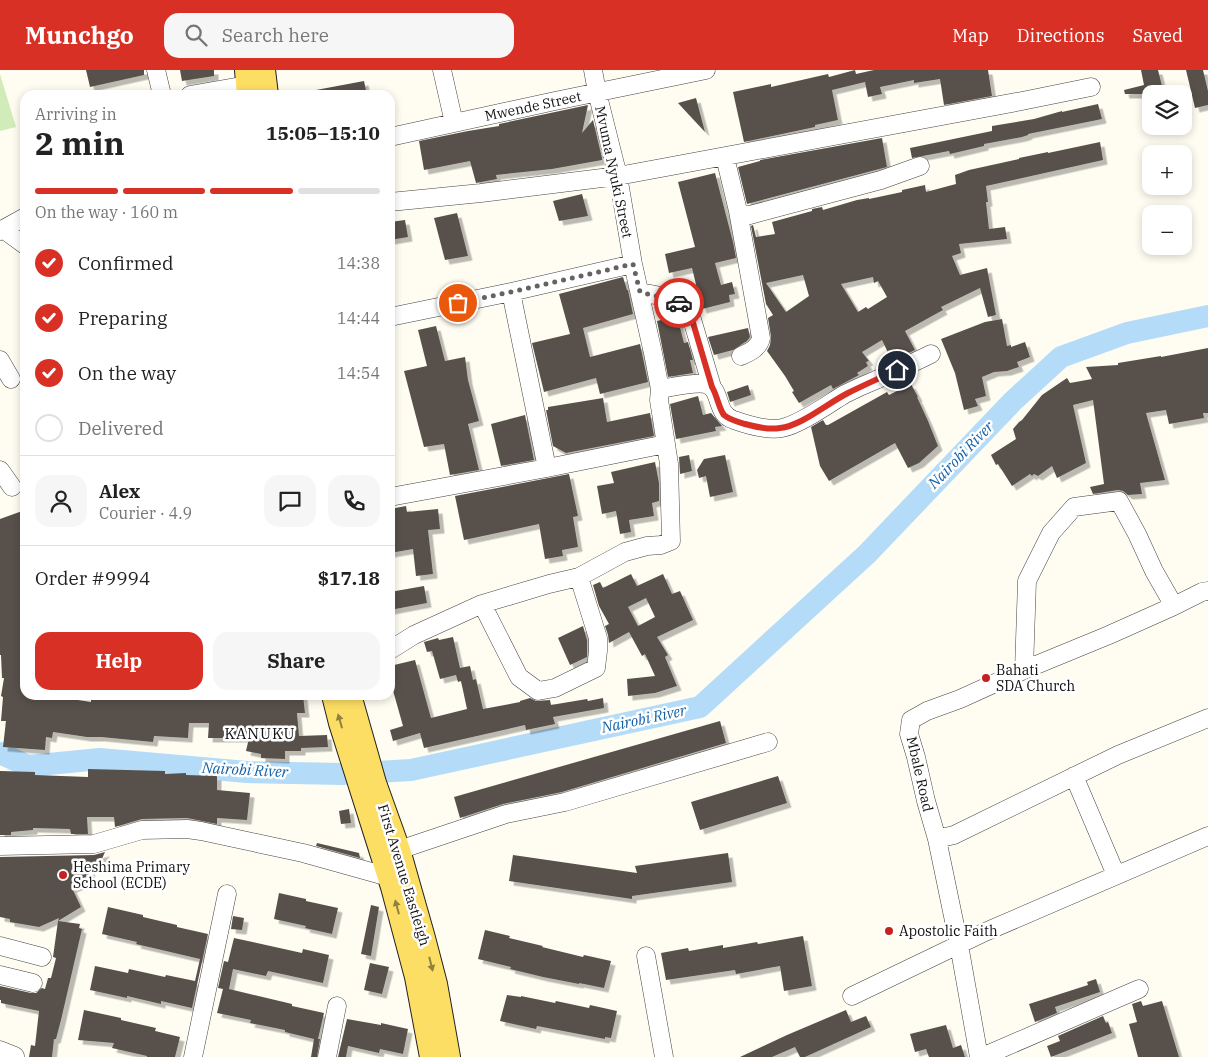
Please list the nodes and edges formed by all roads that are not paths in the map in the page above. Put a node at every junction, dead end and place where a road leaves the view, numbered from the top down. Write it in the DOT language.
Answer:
graph roads {
  1 [pos="156,70"];
  2 [pos="264,70"];
  3 [pos="442,70"];
  4 [pos="594,70"];
  5 [pos="706,70"];
  6 [pos="247,83"];
  7 [pos="1091,87"];
  8 [pos="161,90"];
  9 [pos="214,90"];
  10 [pos="266,90"];
  11 [pos="597,92"];
  12 [pos="454,124"];
  13 [pos="395,136"];
  14 [pos="725,157"];
  15 [pos="920,166"];
  16 [pos="618,176"];
  17 [pos="395,202"];
  18 [pos="738,210"];
  19 [pos="20,220"];
  20 [pos="2,230"];
  21 [pos="20,242"];
  22 [pos="633,264"];
  23 [pos="511,292"];
  24 [pos="640,292"];
  25 [pos="395,317"];
  26 [pos="931,354"];
  27 [pos="741,356"];
  28 [pos="0,360"];
  29 [pos="11,379"];
  30 [pos="712,387"];
  31 [pos="660,389"];
  32 [pos="666,444"];
  33 [pos="547,468"];
  34 [pos="0,470"];
  35 [pos="12,487"];
  36 [pos="395,496"];
  37 [pos="579,577"];
  38 [pos="1206,595"];
  39 [pos="482,604"];
  40 [pos="1174,606"];
  41 [pos="395,647"];
  42 [pos="1024,670"];
  43 [pos="334,700"];
  44 [pos="351,700"];
  45 [pos="1208,718"];
  46 [pos="768,742"];
  47 [pos="355,744"];
  48 [pos="1074,776"];
  49 [pos="368,785"];
  50 [pos="1208,836"];
  51 [pos="937,839"];
  52 [pos="0,846"];
  53 [pos="399,850"];
  54 [pos="1116,876"];
  55 [pos="389,877"];
  56 [pos="227,894"];
  57 [pos="959,945"];
  58 [pos="0,946"];
  59 [pos="646,956"];
  60 [pos="42,957"];
  61 [pos="0,975"];
  62 [pos="33,983"];
  63 [pos="1140,989"];
  64 [pos="852,996"];
  65 [pos="337,1006"];
  66 [pos="193,1057"];
  67 [pos="328,1057"];
  68 [pos="431,1057"];
  69 [pos="449,1057"];
  70 [pos="664,1057"];
  71 [pos="980,1057"];
  1 -- 8 [label="street"];
  2 -- 10 [label="main road"];
  3 -- 12 [label="street"];
  4 -- 11 [label="street, Mvuma Nyuki Street"];
  5 -- 11 [label="street, Mwende Street"];
  6 -- 9 [label="street"];
  7 -- 14 [label="street"];
  11 -- 12 [label="street, Mwende Street"];
  11 -- 16 [label="street, Mvuma Nyuki Street"];
  12 -- 13 [label="street, Mwende Street"];
  14 -- 16 [label="street"];
  14 -- 18 [label="street"];
  15 -- 18 [label="street"];
  16 -- 17 [label="street"];
  16 -- 22 [label="street, Mvuma Nyuki Street"];
  18 -- 27 [label="street"];
  19 -- 20 [label="street"];
  20 -- 21 [label="street"];
  22 -- 23 [label="street"];
  22 -- 24 [label="street, Mvuma Nyuki Street"];
  23 -- 25 [label="street"];
  23 -- 33 [label="street"];
  24 -- 30 [label="street"];
  24 -- 31 [label="street, Mvuma Nyuki Street"];
  26 -- 30 [label="street"];
  28 -- 29 [label="street"];
  30 -- 31 [label="street"];
  31 -- 32 [label="street, Mvuma Nyuki Street"];
  32 -- 33 [label="street"];
  32 -- 37 [label="street, Mvuma Nyuki Street"];
  33 -- 36 [label="street"];
  34 -- 35 [label="street"];
  37 -- 39 [label="street"];
  37 -- 39 [label="street"];
  38 -- 40 [label="street, Mbale Road"];
  39 -- 41 [label="street"];
  40 -- 42 [label="street, Mbale Road"];
  40 -- 42 [label="street"];
  42 -- 51 [label="street, Mbale Road"];
  47 -- 43 [label="main road, First Avenue Eastleigh, one-way"];
  44 -- 47 [label="main road, First Avenue Eastleigh"];
  45 -- 48 [label="street"];
  46 -- 53 [label="street"];
  47 -- 49 [label="main road, First Avenue Eastleigh"];
  48 -- 51 [label="street"];
  48 -- 54 [label="street"];
  49 -- 53 [label="main road, First Avenue Eastleigh"];
  49 -- 55 [label="main road, First Avenue Eastleigh"];
  50 -- 54 [label="street"];
  51 -- 57 [label="street, Mbale Road"];
  52 -- 55 [label="street"];
  53 -- 69 [label="main road, First Avenue Eastleigh, one-way"];
  54 -- 57 [label="street"];
  68 -- 55 [label="main road, First Avenue Eastleigh, one-way"];
  56 -- 66 [label="street"];
  57 -- 64 [label="street"];
  57 -- 71 [label="street, Mbale Road"];
  58 -- 60 [label="street"];
  59 -- 70 [label="street"];
  61 -- 62 [label="street"];
  63 -- 71 [label="street"];
  65 -- 67 [label="street"];
}
